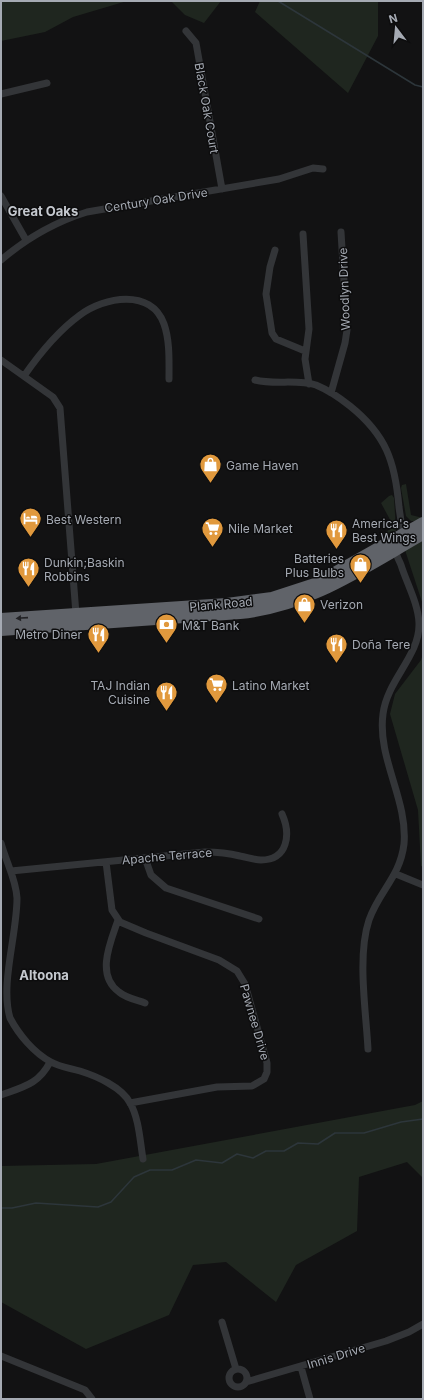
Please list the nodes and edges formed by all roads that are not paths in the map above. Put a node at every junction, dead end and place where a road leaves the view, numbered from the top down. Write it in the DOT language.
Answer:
graph roads {
  1 [pos="186,31"];
  2 [pos="47,83"];
  3 [pos="1,94"];
  4 [pos="323,169"];
  5 [pos="222,189"];
  6 [pos="1,196"];
  7 [pos="341,232"];
  8 [pos="303,234"];
  9 [pos="26,240"];
  10 [pos="275,250"];
  11 [pos="1,260"];
  12 [pos="305,351"];
  13 [pos="1,360"];
  14 [pos="24,376"];
  15 [pos="169,379"];
  16 [pos="256,380"];
  17 [pos="308,384"];
  18 [pos="331,392"];
  19 [pos="423,523"];
  20 [pos="423,534"];
  21 [pos="401,535"];
  22 [pos="395,550"];
  23 [pos="148,610"];
  24 [pos="113,612"];
  25 [pos="76,614"];
  26 [pos="1,619"];
  27 [pos="130,621"];
  28 [pos="100,623"];
  29 [pos="1,630"];
  30 [pos="282,814"];
  31 [pos="1,843"];
  32 [pos="145,858"];
  33 [pos="106,862"];
  34 [pos="11,871"];
  35 [pos="396,874"];
  36 [pos="423,885"];
  37 [pos="259,919"];
  38 [pos="118,920"];
  39 [pos="145,1003"];
  40 [pos="368,1049"];
  41 [pos="50,1062"];
  42 [pos="1,1095"];
  43 [pos="130,1103"];
  44 [pos="143,1159"];
  45 [pos="222,1322"];
  46 [pos="423,1324"];
  47 [pos="1,1356"];
  48 [pos="301,1367"];
  49 [pos="236,1370"];
  50 [pos="246,1382"];
  51 [pos="92,1399"];
  52 [pos="310,1399"];
  1 -- 5 [label="street, Black Oak Court"];
  2 -- 3 [label="street"];
  4 -- 5 [label="street, Century Oak Drive"];
  5 -- 9 [label="street, Century Oak Drive"];
  6 -- 9 [label="street"];
  7 -- 18 [label="street, Woodlyn Drive"];
  8 -- 12 [label="street"];
  9 -- 11 [label="street, Century Oak Drive"];
  10 -- 12 [label="street"];
  12 -- 17 [label="street"];
  13 -- 14 [label="street"];
  14 -- 15 [label="street"];
  14 -- 25 [label="street"];
  16 -- 17 [label="street"];
  17 -- 18 [label="street"];
  18 -- 21 [label="street"];
  19 -- 21 [label="highway, Plank Road"];
  20 -- 22 [label="highway, Plank Road"];
  21 -- 22 [label="street"];
  21 -- 23 [label="highway, Plank Road"];
  22 -- 27 [label="highway, Plank Road"];
  22 -- 35 [label="street"];
  23 -- 24 [label="highway, Plank Road"];
  23 -- 27 [label="highway"];
  24 -- 25 [label="highway, Plank Road"];
  24 -- 28 [label="highway"];
  25 -- 26 [label="highway, Plank Road, one-way"];
  27 -- 28 [label="highway, Plank Road"];
  28 -- 29 [label="highway, Plank Road"];
  30 -- 32 [label="street, Apache Terrace"];
  31 -- 34 [label="street"];
  32 -- 33 [label="street, Apache Terrace"];
  32 -- 37 [label="street"];
  33 -- 34 [label="street, Apache Terrace"];
  33 -- 38 [label="street"];
  34 -- 41 [label="street"];
  35 -- 36 [label="street"];
  35 -- 40 [label="street"];
  38 -- 39 [label="street"];
  38 -- 43 [label="street, Pawnee Drive"];
  41 -- 42 [label="street"];
  41 -- 43 [label="street"];
  43 -- 44 [label="street"];
  45 -- 49 [label="street"];
  46 -- 48 [label="street, Innis Drive"];
  47 -- 51 [label="street"];
  48 -- 50 [label="street, Innis Drive"];
  48 -- 52 [label="street"];
  49 -- 50 [label="street"];
  49 -- 50 [label="street"];
}
